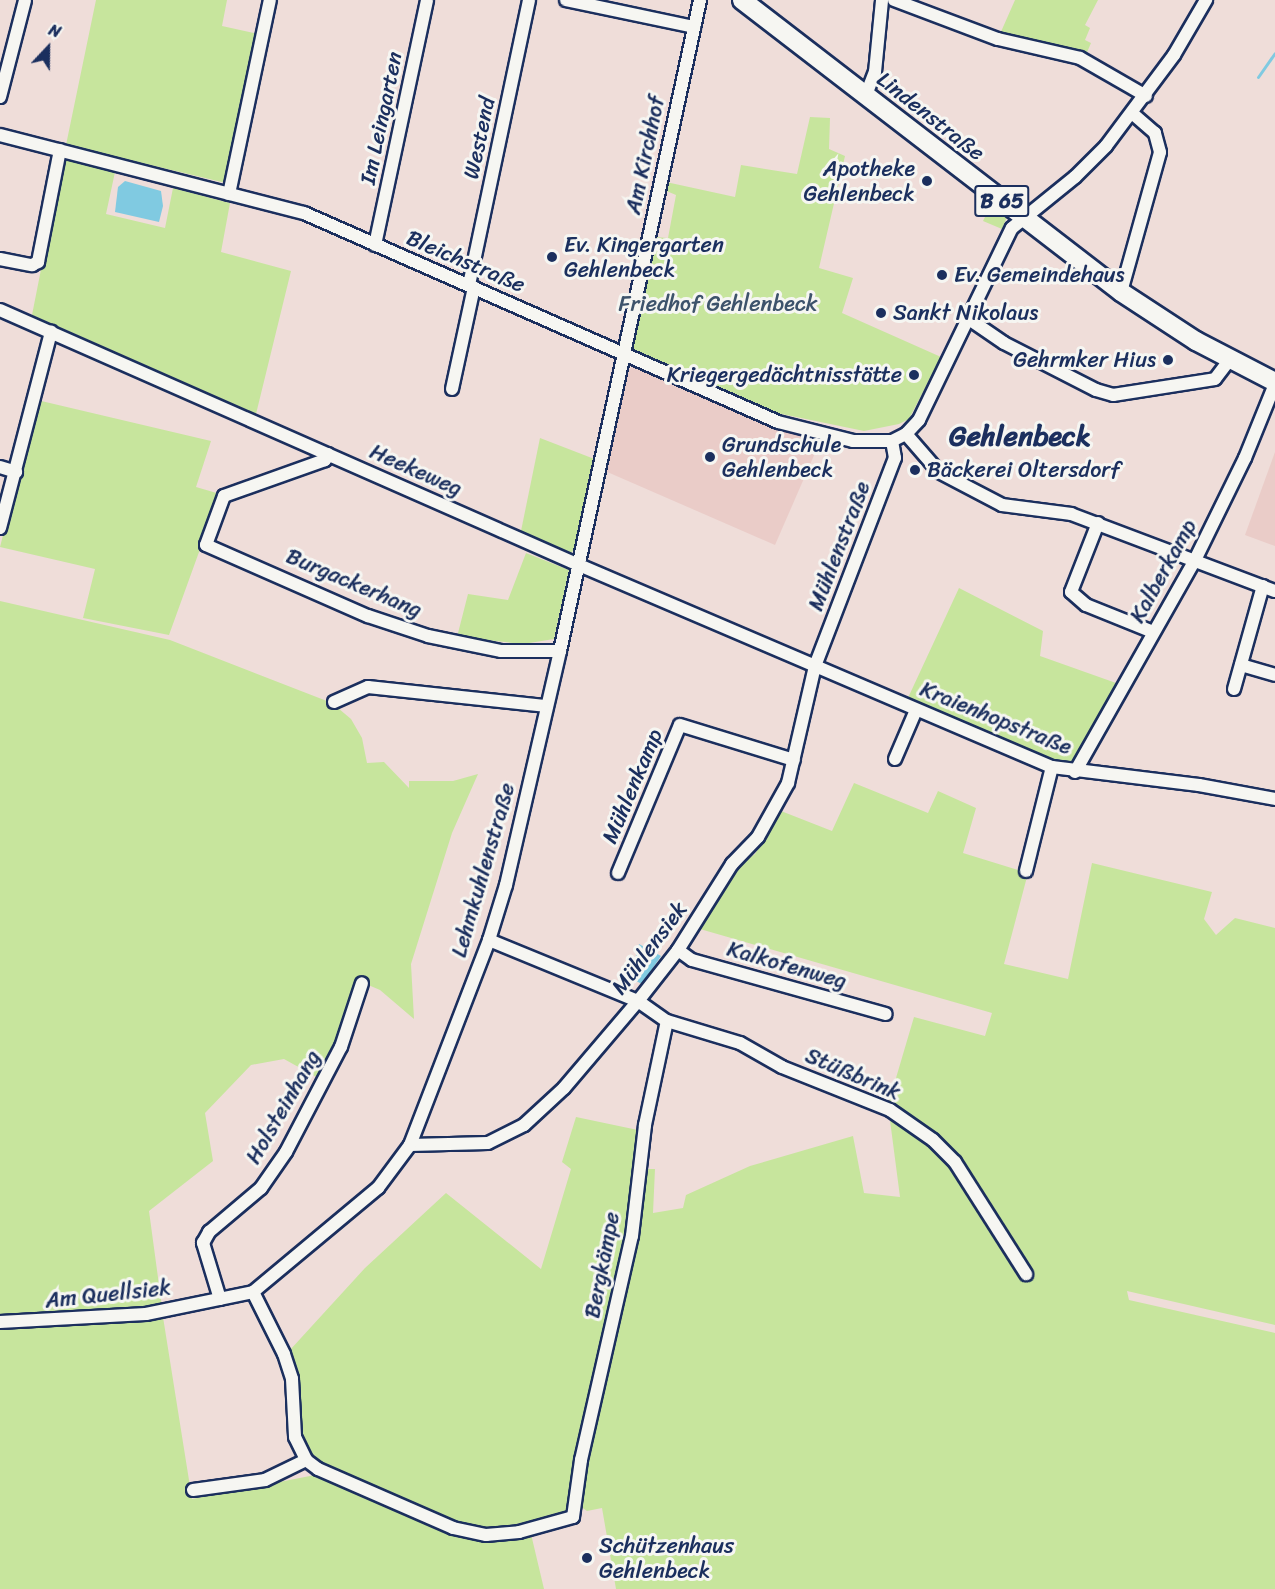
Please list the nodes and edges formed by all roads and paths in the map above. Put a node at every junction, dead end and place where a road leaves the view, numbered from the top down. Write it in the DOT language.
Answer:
graph roads {
  1 [pos="25,0"];
  2 [pos="270,0"];
  3 [pos="427,0"];
  4 [pos="529,0"];
  5 [pos="566,0"];
  6 [pos="700,0"];
  7 [pos="742,0"];
  8 [pos="882,0"];
  9 [pos="894,0"];
  10 [pos="1206,0"];
  11 [pos="694,27"];
  12 [pos="866,95"];
  13 [pos="1146,96"];
  14 [pos="0,97"];
  15 [pos="1133,114"];
  16 [pos="0,135"];
  17 [pos="60,150"];
  18 [pos="229,194"];
  19 [pos="1023,216"];
  20 [pos="375,245"];
  21 [pos="0,259"];
  22 [pos="472,286"];
  23 [pos="1120,292"];
  24 [pos="0,310"];
  25 [pos="969,319"];
  26 [pos="51,332"];
  27 [pos="622,353"];
  28 [pos="1230,359"];
  29 [pos="1275,383"];
  30 [pos="452,389"];
  31 [pos="906,434"];
  32 [pos="892,441"];
  33 [pos="328,454"];
  34 [pos="0,467"];
  35 [pos="16,472"];
  36 [pos="1098,523"];
  37 [pos="0,528"];
  38 [pos="1195,560"];
  39 [pos="579,565"];
  40 [pos="1269,588"];
  41 [pos="1153,632"];
  42 [pos="560,651"];
  43 [pos="1241,665"];
  44 [pos="815,666"];
  45 [pos="1275,675"];
  46 [pos="1234,689"];
  47 [pos="334,702"];
  48 [pos="547,706"];
  49 [pos="916,710"];
  50 [pos="895,759"];
  51 [pos="794,760"];
  52 [pos="1052,767"];
  53 [pos="1075,772"];
  54 [pos="1275,799"];
  55 [pos="1026,871"];
  56 [pos="618,873"];
  57 [pos="489,940"];
  58 [pos="678,950"];
  59 [pos="362,983"];
  60 [pos="638,1001"];
  61 [pos="886,1014"];
  62 [pos="667,1021"];
  63 [pos="410,1145"];
  64 [pos="1026,1274"];
  65 [pos="254,1292"];
  66 [pos="220,1299"];
  67 [pos="0,1322"];
  68 [pos="306,1460"];
  69 [pos="193,1490"];
  1 -- 14 [label="street"];
  2 -- 18 [label="street"];
  3 -- 20 [label="street, Im Leingarten"];
  4 -- 22 [label="street, Westend"];
  5 -- 11 [label="street"];
  6 -- 11 [label="street, Am Kirchhof"];
  7 -- 12 [label="main road, Lindenstraße / B 65"];
  8 -- 12 [label="street"];
  9 -- 13 [label="street"];
  10 -- 13 [label="street"];
  11 -- 27 [label="street, Am Kirchhof"];
  12 -- 19 [label="main road, Lindenstraße / B 65"];
  13 -- 15 [label="street"];
  15 -- 19 [label="street"];
  15 -- 23 [label="street"];
  16 -- 17 [label="street, Bleichstraße"];
  17 -- 18 [label="street, Bleichstraße"];
  17 -- 21 [label="street"];
  18 -- 20 [label="street, Bleichstraße"];
  19 -- 23 [label="main road, Lindenstraße / B 65"];
  19 -- 25 [label="street"];
  20 -- 22 [label="street, Bleichstraße"];
  22 -- 27 [label="street, Bleichstraße"];
  22 -- 30 [label="street, Westend"];
  23 -- 28 [label="main road, Lindenstraße / B 65"];
  24 -- 26 [label="street, Heekeweg"];
  25 -- 28 [label="street"];
  25 -- 31 [label="street"];
  26 -- 33 [label="street, Heekeweg"];
  26 -- 35 [label="street"];
  27 -- 32 [label="street, Bleichstraße"];
  27 -- 39 [label="street, Lehmkuhlenstraße"];
  28 -- 29 [label="main road, Lindenstraße / B 65"];
  29 -- 38 [label="street, Kalberkamp"];
  31 -- 32 [label="street, Bleichstraße"];
  31 -- 36 [label="street"];
  32 -- 44 [label="street, Mühlenstraße"];
  33 -- 39 [label="street, Heekeweg"];
  33 -- 42 [label="street, Burgackerhang"];
  34 -- 35 [label="street"];
  35 -- 37 [label="street"];
  36 -- 38 [label="street"];
  36 -- 41 [label="street"];
  38 -- 40 [label="street"];
  38 -- 41 [label="street, Kalberkamp"];
  39 -- 42 [label="street, Lehmkuhlenstraße"];
  39 -- 44 [label="street, Heekeweg"];
  40 -- 43 [label="street"];
  41 -- 53 [label="street, Kalberkamp"];
  42 -- 48 [label="street, Lehmkuhlenstraße"];
  43 -- 45 [label="street"];
  43 -- 46 [label="street"];
  44 -- 49 [label="street, Kraienhopstraße"];
  44 -- 51 [label="street, Mühlensiek"];
  47 -- 48 [label="street"];
  48 -- 57 [label="street, Lehmkuhlenstraße"];
  49 -- 50 [label="street"];
  49 -- 52 [label="street, Kraienhopstraße"];
  51 -- 56 [label="street, Mühlenkamp"];
  51 -- 58 [label="street, Mühlensiek"];
  52 -- 53 [label="street, Kraienhopstraße"];
  52 -- 55 [label="street"];
  53 -- 54 [label="street, Kraienhopstraße"];
  57 -- 60 [label="street, Stüßbrink"];
  57 -- 63 [label="street, Lehmkuhlenstraße"];
  58 -- 60 [label="street, Mühlensiek"];
  58 -- 61 [label="street, Kalkofenweg"];
  59 -- 66 [label="street, Holsteinhang"];
  60 -- 62 [label="street, Stüßbrink"];
  60 -- 63 [label="street, Mühlensiek"];
  62 -- 64 [label="street, Stüßbrink"];
  62 -- 68 [label="street, Bergkämpe"];
  63 -- 65 [label="street, Lehmkuhlenstraße"];
  65 -- 66 [label="street, Lehmkuhlenstraße"];
  65 -- 68 [label="street"];
  66 -- 67 [label="street, Am Quellsiek"];
  68 -- 69 [label="street"];
}
